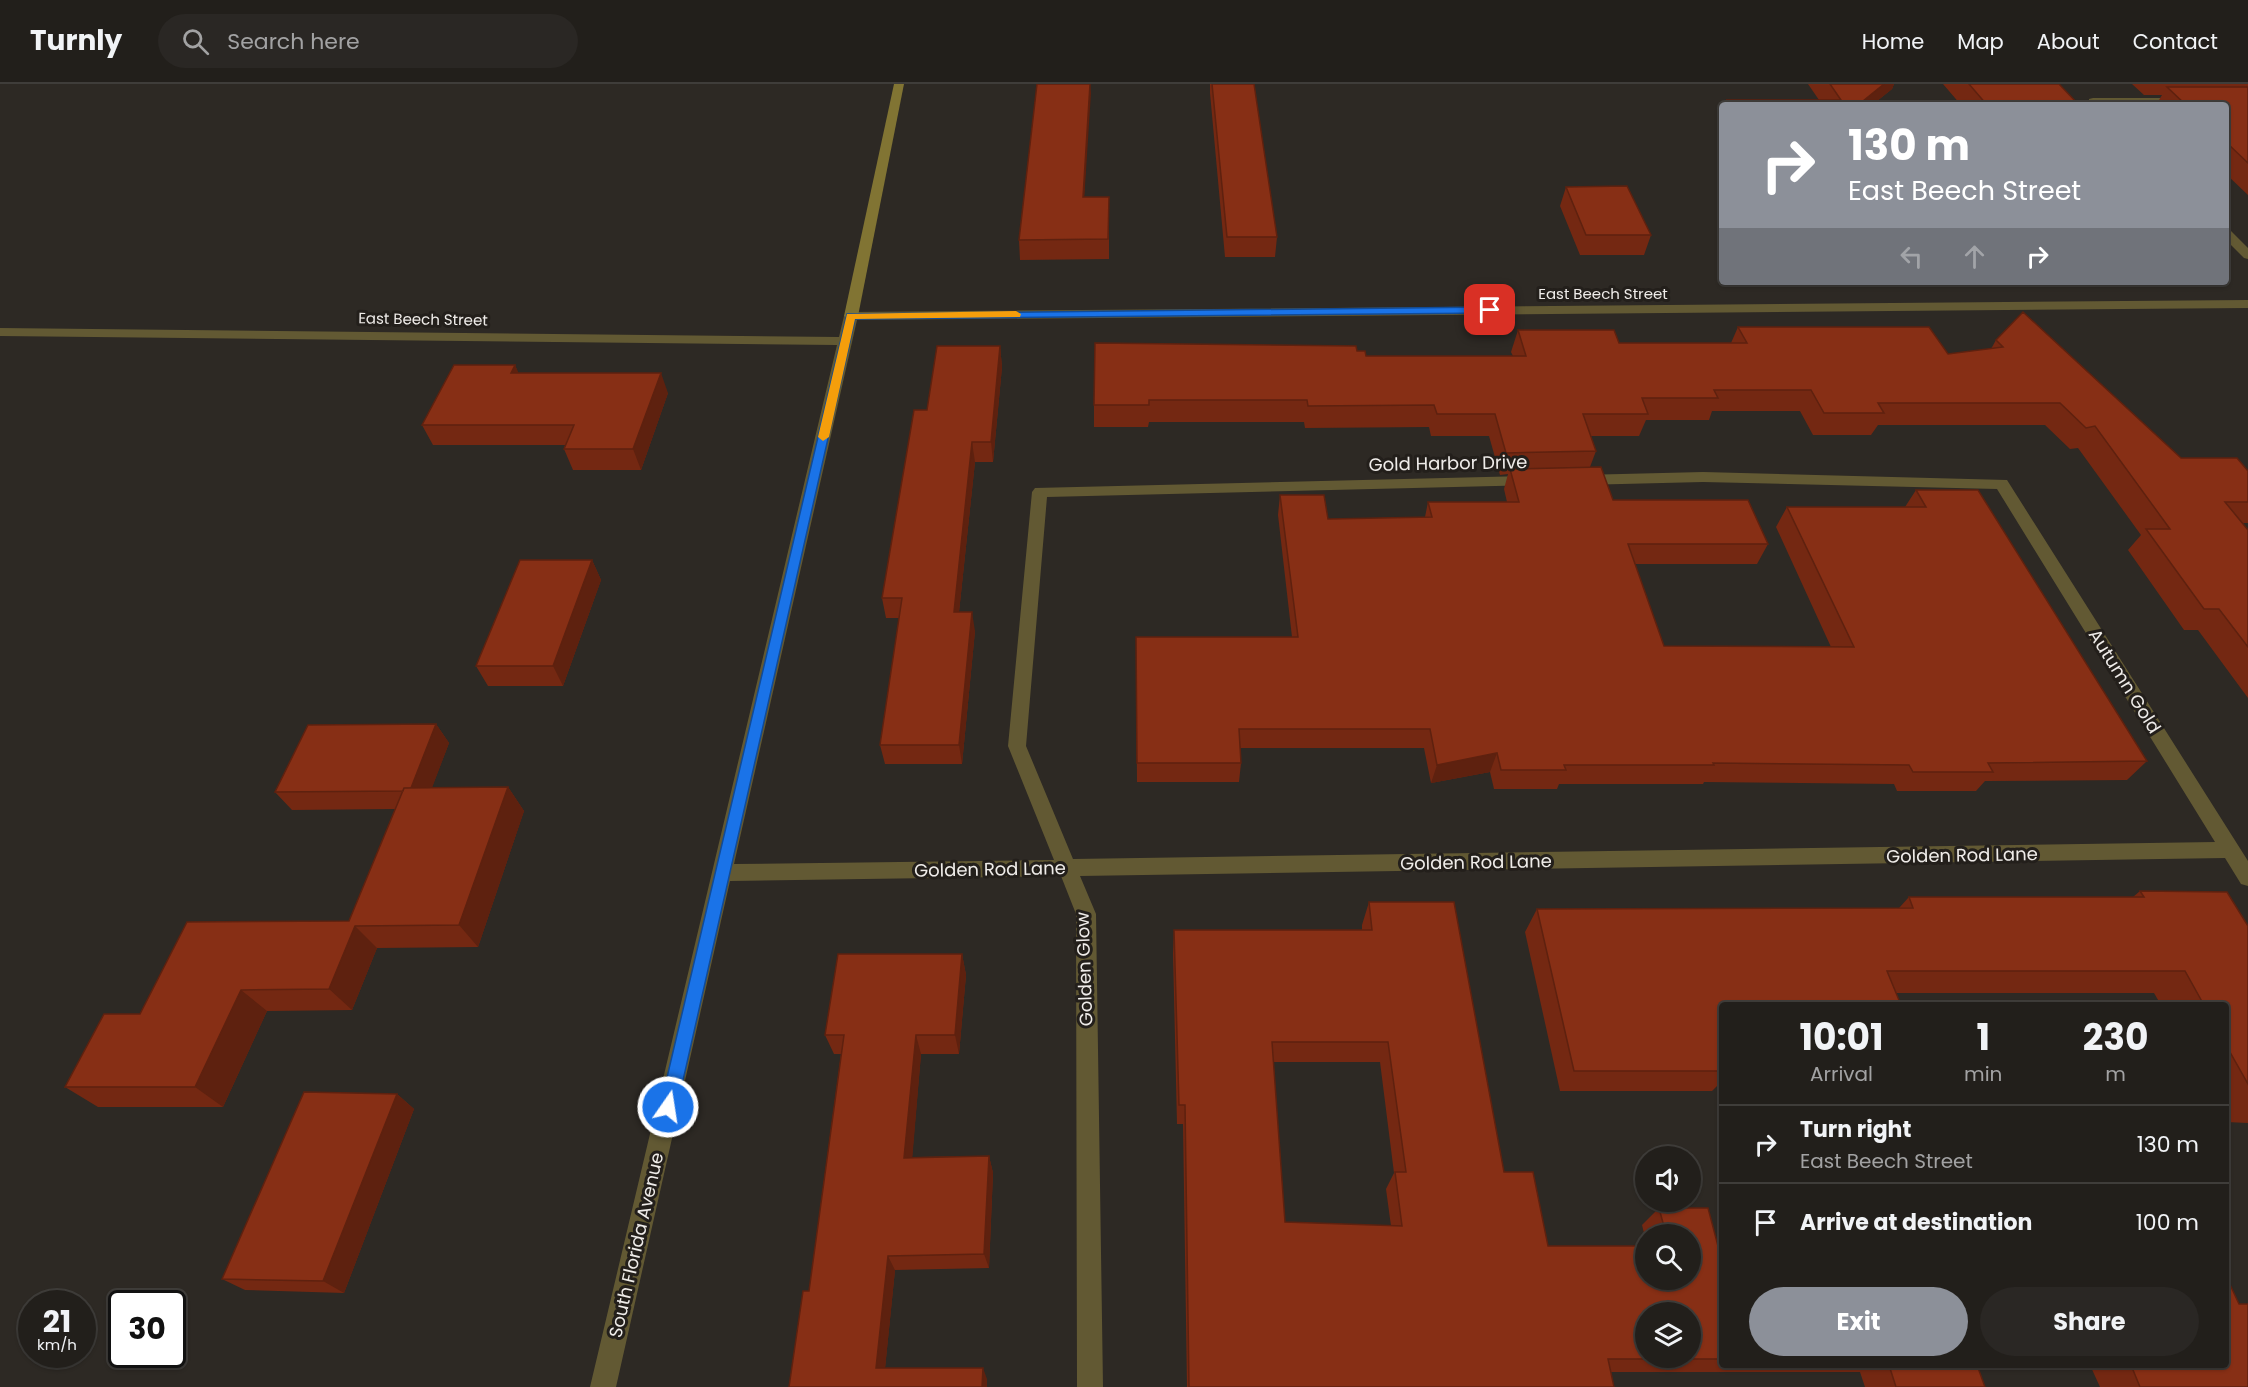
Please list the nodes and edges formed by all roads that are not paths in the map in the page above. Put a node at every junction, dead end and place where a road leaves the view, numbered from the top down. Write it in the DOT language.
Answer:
graph roads {
  1 [pos="899,84"];
  2 [pos="2200,100"];
  3 [pos="2131,102"];
  4 [pos="2229,236"];
  5 [pos="2248,255"];
  6 [pos="2248,304"];
  7 [pos="851,316"];
  8 [pos="0,332"];
  9 [pos="846,341"];
  10 [pos="2002,483"];
  11 [pos="1040,492"];
  12 [pos="2230,850"];
  13 [pos="1067,868"];
  14 [pos="722,873"];
  15 [pos="2248,879"];
  16 [pos="603,1387"];
  17 [pos="1090,1387"];
  1 -- 7 [label="street, South Florida Avenue"];
  2 -- 3 [label="street"];
  4 -- 5 [label="street"];
  6 -- 7 [label="street, East Beech Street"];
  7 -- 9 [label="street, South Florida Avenue"];
  8 -- 9 [label="street, East Beech Street"];
  9 -- 14 [label="street, South Florida Avenue"];
  10 -- 11 [label="street, Gold Harbor Drive"];
  10 -- 12 [label="street, Autumn Gold"];
  11 -- 13 [label="street, Golden Glow"];
  12 -- 13 [label="street, Golden Rod Lane"];
  12 -- 15 [label="street, Autumn Gold"];
  13 -- 14 [label="street, Golden Rod Lane"];
  13 -- 17 [label="street, Golden Glow"];
  14 -- 16 [label="street, South Florida Avenue"];
}
